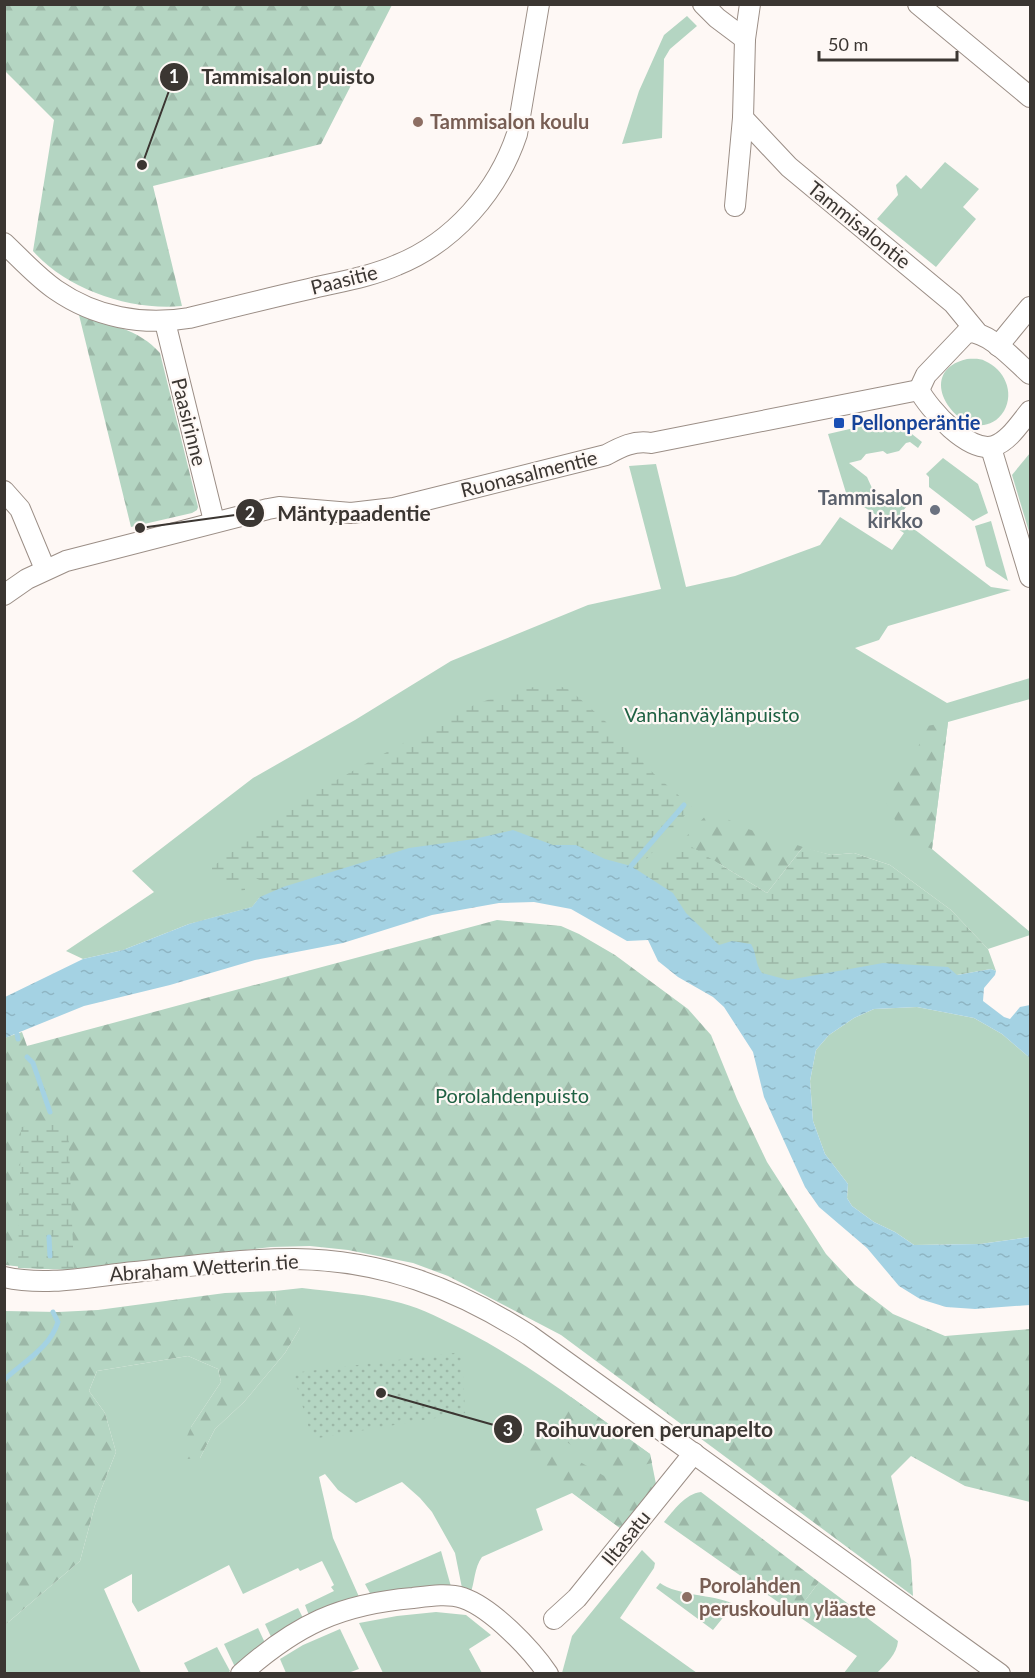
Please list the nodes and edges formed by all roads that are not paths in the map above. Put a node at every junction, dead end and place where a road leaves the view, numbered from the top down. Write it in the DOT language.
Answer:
graph roads {
  1 [pos="539,4"];
  2 [pos="703,4"];
  3 [pos="750,4"];
  4 [pos="918,4"];
  5 [pos="745,39"];
  6 [pos="1030,97"];
  7 [pos="743,118"];
  8 [pos="735,206"];
  9 [pos="4,243"];
  10 [pos="1030,307"];
  11 [pos="165,322"];
  12 [pos="976,331"];
  13 [pos="998,346"];
  14 [pos="1030,374"];
  15 [pos="919,390"];
  16 [pos="1030,411"];
  17 [pos="991,448"];
  18 [pos="4,491"];
  19 [pos="214,521"];
  20 [pos="45,569"];
  21 [pos="1030,577"];
  22 [pos="4,595"];
  23 [pos="4,1277"];
  24 [pos="694,1453"];
  25 [pos="554,1619"];
  26 [pos="545,1670"];
  27 [pos="241,1674"];
  28 [pos="1000,1674"];
  1 -- 11 [label="street, Paasitie"];
  2 -- 5 [label="street"];
  3 -- 5 [label="street"];
  4 -- 6 [label="street"];
  5 -- 7 [label="street"];
  7 -- 8 [label="street"];
  7 -- 12 [label="street, Tammisalontie"];
  9 -- 11 [label="street, Paasitie"];
  10 -- 13 [label="street"];
  11 -- 19 [label="street, Paasirinne"];
  12 -- 13 [label="street, Tammisalontie"];
  12 -- 15 [label="street"];
  13 -- 14 [label="street, Tammisalontie"];
  15 -- 17 [label="street"];
  15 -- 19 [label="street, Ruonasalmentie"];
  16 -- 17 [label="street"];
  17 -- 21 [label="street"];
  18 -- 20 [label="street"];
  19 -- 20 [label="street, Ruonasalmentie"];
  20 -- 22 [label="street, Ruonasalmentie"];
  23 -- 24 [label="street, Abraham Wetterin tie"];
  24 -- 25 [label="street, Iltasatu"];
  24 -- 28 [label="street, Abraham Wetterin tie"];
  26 -- 27 [label="street"];
}
